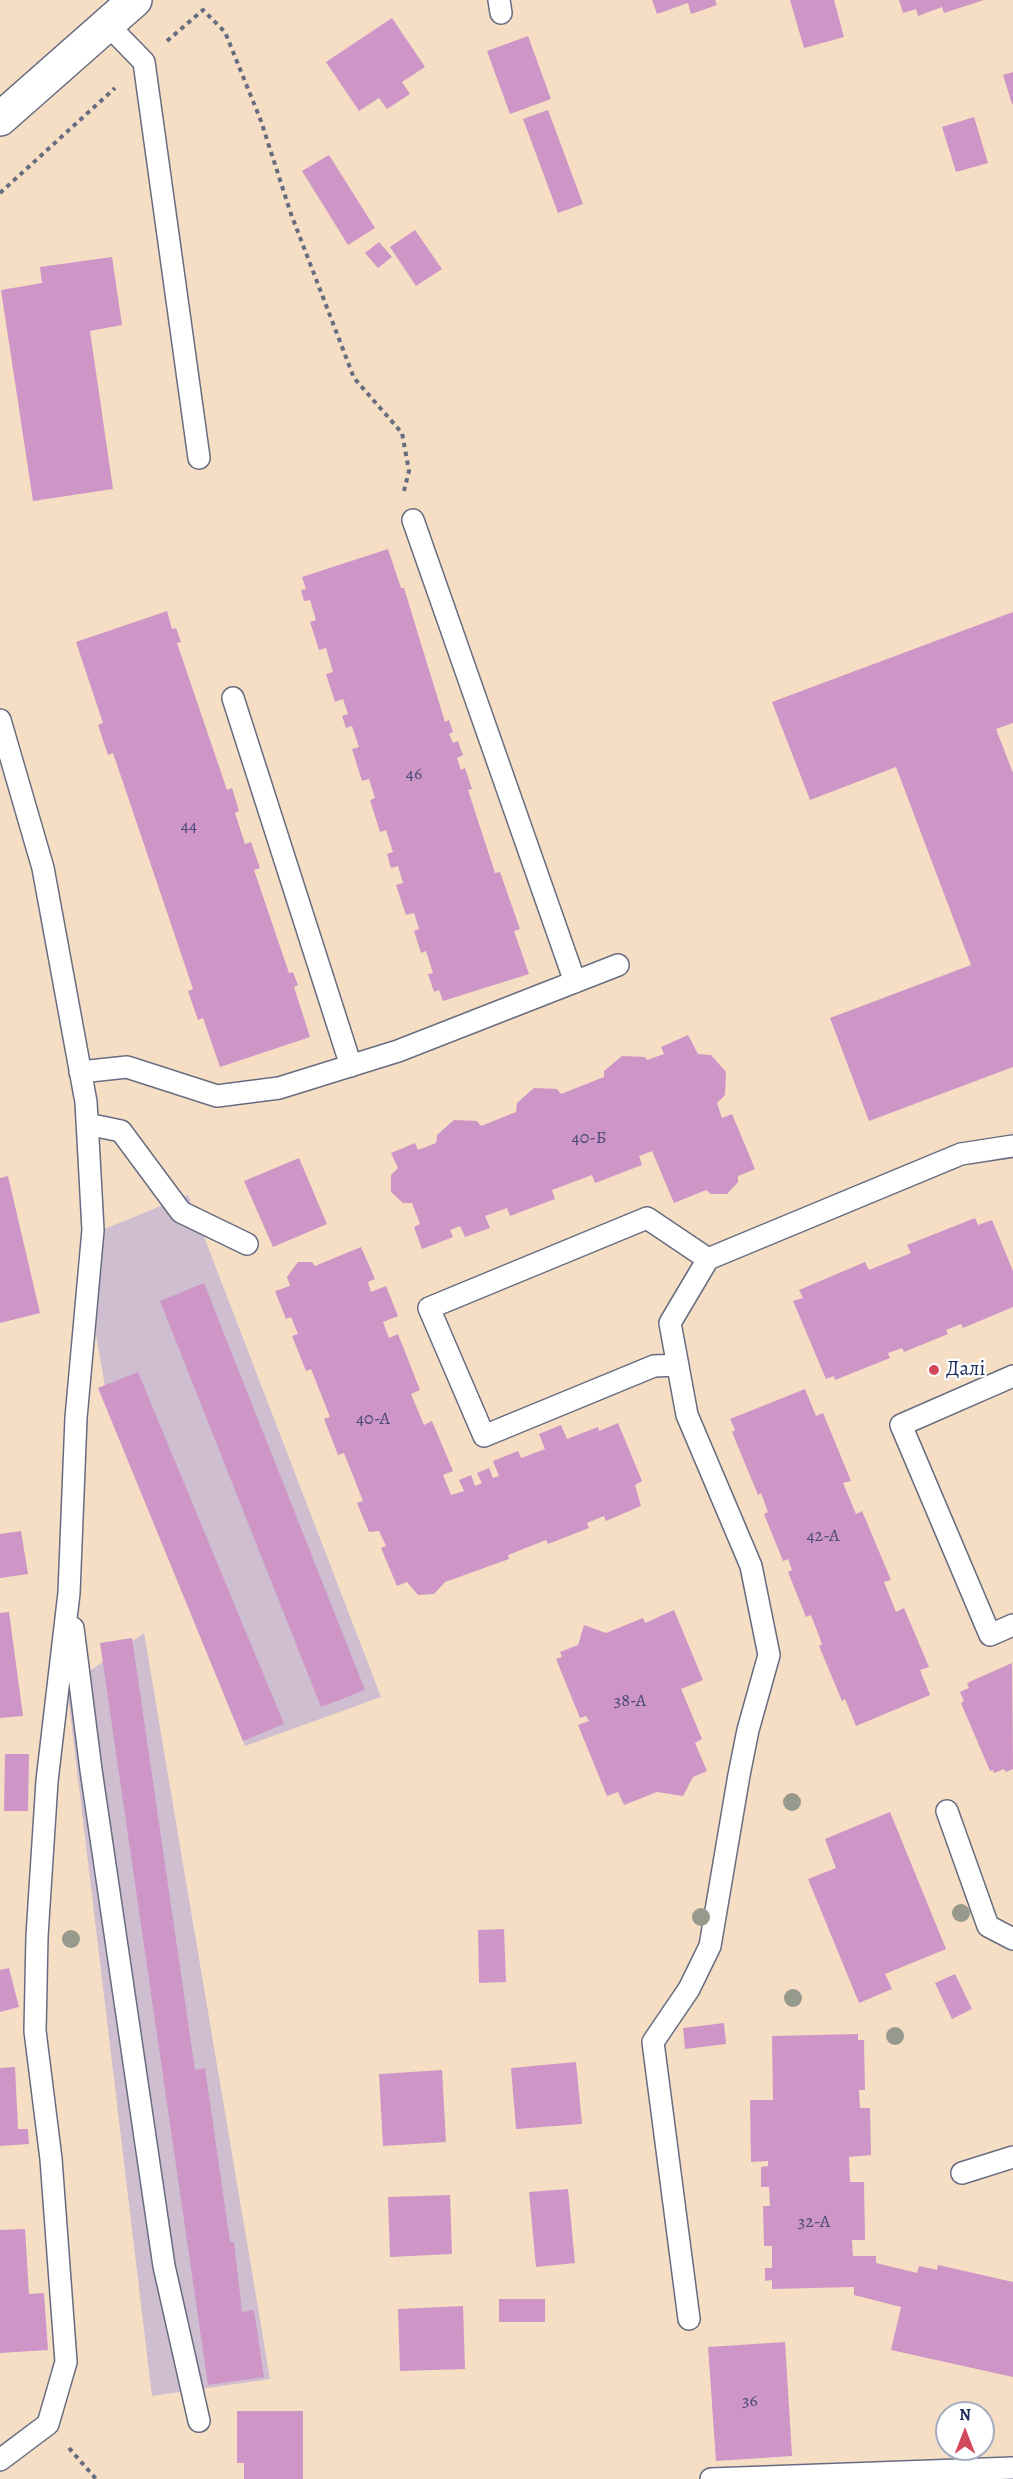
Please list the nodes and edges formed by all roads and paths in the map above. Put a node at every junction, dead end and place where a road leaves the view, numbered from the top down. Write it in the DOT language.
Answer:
graph roads {
  1 [pos="135,0"];
  2 [pos="108,25"];
  3 [pos="144,62"];
  4 [pos="0,119"];
  5 [pos="0,193"];
  6 [pos="199,458"];
  7 [pos="413,520"];
  8 [pos="232,698"];
  9 [pos="0,720"];
  10 [pos="618,965"];
  11 [pos="575,982"];
  12 [pos="351,1066"];
  13 [pos="80,1072"];
  14 [pos="87,1124"];
  15 [pos="1013,1146"];
  16 [pos="247,1244"];
  17 [pos="708,1259"];
  18 [pos="678,1365"];
  19 [pos="1013,1376"];
  20 [pos="69,1593"];
  21 [pos="1013,1625"];
  22 [pos="947,1811"];
  23 [pos="1013,1939"];
  24 [pos="1013,2157"];
  25 [pos="962,2173"];
  26 [pos="689,2319"];
  27 [pos="199,2421"];
  28 [pos="48,2424"];
  29 [pos="0,2460"];
  30 [pos="1013,2468"];
  31 [pos="96,2479"];
  32 [pos="711,2479"];
  1 -- 2 [label="street"];
  2 -- 3 [label="lane"];
  2 -- 4 [label="street"];
  3 -- 5 [label="path"];
  3 -- 6 [label="lane"];
  3 -- 7 [label="path"];
  7 -- 11 [label="lane"];
  8 -- 12 [label="lane"];
  9 -- 13 [label="lane"];
  10 -- 11 [label="lane"];
  11 -- 12 [label="lane"];
  12 -- 13 [label="lane"];
  13 -- 14 [label="lane"];
  14 -- 16 [label="lane"];
  14 -- 20 [label="lane"];
  15 -- 17 [label="lane"];
  17 -- 18 [label="lane"];
  17 -- 18 [label="lane"];
  18 -- 26 [label="lane"];
  19 -- 21 [label="lane"];
  20 -- 27 [label="lane"];
  20 -- 28 [label="lane"];
  22 -- 23 [label="lane"];
  24 -- 25 [label="lane"];
  28 -- 29 [label="lane"];
  28 -- 31 [label="path"];
  30 -- 32 [label="lane"];
}
